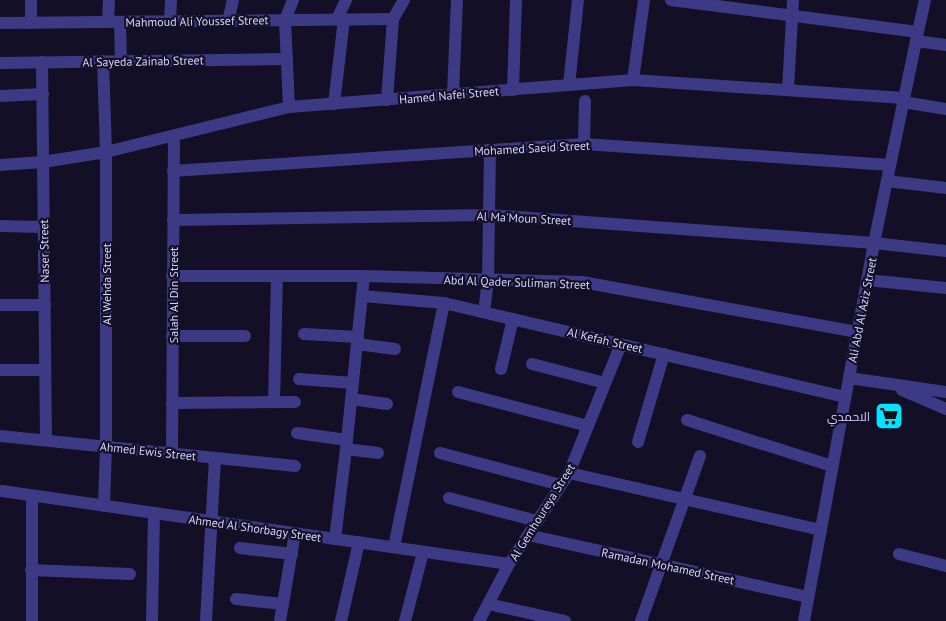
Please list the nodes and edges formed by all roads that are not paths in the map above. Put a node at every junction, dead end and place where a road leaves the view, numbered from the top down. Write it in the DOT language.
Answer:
graph roads {
  1 [pos="31,0"];
  2 [pos="109,0"];
  3 [pos="171,0"];
  4 [pos="233,0"];
  5 [pos="293,0"];
  6 [pos="346,0"];
  7 [pos="404,0"];
  8 [pos="457,0"];
  9 [pos="516,0"];
  10 [pos="578,0"];
  11 [pos="644,0"];
  12 [pos="671,0"];
  13 [pos="793,0"];
  14 [pos="926,0"];
  15 [pos="792,16"];
  16 [pos="393,19"];
  17 [pos="285,20"];
  18 [pos="341,20"];
  19 [pos="170,21"];
  20 [pos="228,21"];
  21 [pos="114,22"];
  22 [pos="0,23"];
  23 [pos="31,23"];
  24 [pos="917,36"];
  25 [pos="946,45"];
  26 [pos="287,58"];
  27 [pos="103,61"];
  28 [pos="121,61"];
  29 [pos="42,62"];
  30 [pos="0,63"];
  31 [pos="632,80"];
  32 [pos="569,85"];
  33 [pos="513,90"];
  34 [pos="788,90"];
  35 [pos="43,94"];
  36 [pos="453,94"];
  37 [pos="0,96"];
  38 [pos="387,100"];
  39 [pos="584,100"];
  40 [pos="904,100"];
  41 [pos="334,104"];
  42 [pos="289,108"];
  43 [pos="946,109"];
  44 [pos="174,136"];
  45 [pos="584,144"];
  46 [pos="490,150"];
  47 [pos="106,152"];
  48 [pos="43,162"];
  49 [pos="0,165"];
  50 [pos="890,166"];
  51 [pos="173,171"];
  52 [pos="887,181"];
  53 [pos="946,188"];
  54 [pos="489,215"];
  55 [pos="173,220"];
  56 [pos="0,226"];
  57 [pos="44,227"];
  58 [pos="874,243"];
  59 [pos="946,251"];
  60 [pos="172,276"];
  61 [pos="277,276"];
  62 [pos="364,276"];
  63 [pos="488,280"];
  64 [pos="867,280"];
  65 [pos="946,288"];
  66 [pos="362,296"];
  67 [pos="444,302"];
  68 [pos="0,305"];
  69 [pos="45,305"];
  70 [pos="484,312"];
  71 [pos="513,319"];
  72 [pos="858,332"];
  73 [pos="304,334"];
  74 [pos="172,336"];
  75 [pos="245,336"];
  76 [pos="357,340"];
  77 [pos="621,344"];
  78 [pos="394,349"];
  79 [pos="664,354"];
  80 [pos="532,364"];
  81 [pos="0,370"];
  82 [pos="45,370"];
  83 [pos="501,370"];
  84 [pos="849,378"];
  85 [pos="299,379"];
  86 [pos="353,383"];
  87 [pos="605,383"];
  88 [pos="885,383"];
  89 [pos="458,392"];
  90 [pos="946,392"];
  91 [pos="845,397"];
  92 [pos="351,399"];
  93 [pos="274,402"];
  94 [pos="295,402"];
  95 [pos="172,403"];
  96 [pos="387,404"];
  97 [pos="946,409"];
  98 [pos="687,420"];
  99 [pos="588,426"];
  100 [pos="297,433"];
  101 [pos="0,436"];
  102 [pos="46,440"];
  103 [pos="638,442"];
  104 [pos="347,444"];
  105 [pos="106,446"];
  106 [pos="172,453"];
  107 [pos="378,453"];
  108 [pos="440,453"];
  109 [pos="700,456"];
  110 [pos="215,458"];
  111 [pos="295,466"];
  112 [pos="832,466"];
  113 [pos="569,473"];
  114 [pos="561,485"];
  115 [pos="2,491"];
  116 [pos="32,496"];
  117 [pos="449,498"];
  118 [pos="685,499"];
  119 [pos="104,506"];
  120 [pos="154,513"];
  121 [pos="211,521"];
  122 [pos="537,521"];
  123 [pos="820,530"];
  124 [pos="295,533"];
  125 [pos="528,535"];
  126 [pos="334,539"];
  127 [pos="359,542"];
  128 [pos="394,547"];
  129 [pos="240,548"];
  130 [pos="423,552"];
  131 [pos="292,554"];
  132 [pos="899,554"];
  133 [pos="509,564"];
  134 [pos="662,564"];
  135 [pos="945,564"];
  136 [pos="32,570"];
  137 [pos="130,574"];
  138 [pos="808,596"];
  139 [pos="236,599"];
  140 [pos="283,604"];
  141 [pos="488,604"];
  142 [pos="32,621"];
  143 [pos="152,621"];
  144 [pos="206,621"];
  145 [pos="280,621"];
  146 [pos="341,621"];
  147 [pos="404,621"];
  148 [pos="479,621"];
  149 [pos="565,621"];
  150 [pos="642,621"];
  151 [pos="804,621"];
  1 -- 23 [label="street"];
  2 -- 21 [label="street"];
  3 -- 19 [label="street"];
  4 -- 20 [label="street"];
  5 -- 17 [label="street"];
  6 -- 18 [label="street"];
  7 -- 16 [label="street"];
  8 -- 36 [label="street"];
  9 -- 33 [label="street"];
  10 -- 32 [label="street"];
  11 -- 31 [label="street"];
  12 -- 15 [label="street"];
  13 -- 15 [label="street"];
  14 -- 24 [label="street, Ali Abd Al Aziz Street"];
  15 -- 24 [label="street"];
  15 -- 34 [label="street"];
  16 -- 18 [label="street, Mahmoud Ali Youssef Street"];
  16 -- 38 [label="street"];
  17 -- 18 [label="street, Mahmoud Ali Youssef Street"];
  17 -- 20 [label="street, Mahmoud Ali Youssef Street"];
  17 -- 26 [label="street"];
  18 -- 41 [label="street"];
  19 -- 20 [label="street, Mahmoud Ali Youssef Street"];
  19 -- 21 [label="street, Mahmoud Ali Youssef Street"];
  21 -- 23 [label="street, Mahmoud Ali Youssef Street"];
  21 -- 28 [label="street"];
  22 -- 23 [label="street, Mahmoud Ali Youssef Street"];
  24 -- 25 [label="street"];
  24 -- 40 [label="street, Ali Abd Al Aziz Street"];
  26 -- 28 [label="street, Al Sayeda Zainab Street"];
  26 -- 42 [label="street"];
  27 -- 28 [label="street, Al Sayeda Zainab Street"];
  27 -- 29 [label="street, Al Sayeda Zainab Street"];
  27 -- 47 [label="street, Al Wehda Street"];
  29 -- 30 [label="street, Al Sayeda Zainab Street"];
  29 -- 35 [label="street, Naser Street"];
  31 -- 32 [label="street, Hamed Nafei Street"];
  31 -- 34 [label="street, Hamed Nafei Street"];
  32 -- 33 [label="street, Hamed Nafei Street"];
  33 -- 36 [label="street, Hamed Nafei Street"];
  34 -- 40 [label="street, Hamed Nafei Street"];
  35 -- 37 [label="street"];
  35 -- 48 [label="street, Naser Street"];
  36 -- 38 [label="street, Hamed Nafei Street"];
  38 -- 41 [label="street, Hamed Nafei Street"];
  39 -- 45 [label="street"];
  40 -- 43 [label="street, Hamed Nafei Street"];
  40 -- 50 [label="street, Ali Abd Al Aziz Street"];
  41 -- 42 [label="street, Hamed Nafei Street"];
  42 -- 44 [label="street, Hamed Nafei Street"];
  44 -- 47 [label="street, Hamed Nafei Street"];
  44 -- 51 [label="street, Salah Al Din Street"];
  45 -- 46 [label="street, Mohamed Saeid Street"];
  45 -- 50 [label="street, Mohamed Saeid Street"];
  46 -- 51 [label="street, Mohamed Saeid Street"];
  46 -- 54 [label="street"];
  47 -- 48 [label="street, Hamed Nafei Street"];
  47 -- 105 [label="street, Al Wehda Street"];
  48 -- 49 [label="street, Hamed Nafei Street"];
  48 -- 57 [label="street, Naser Street"];
  50 -- 52 [label="street, Ali Abd Al Aziz Street"];
  51 -- 55 [label="street, Salah Al Din Street"];
  52 -- 53 [label="street"];
  52 -- 58 [label="street, Ali Abd Al Aziz Street"];
  54 -- 55 [label="street, Al Ma'Moun Street"];
  54 -- 58 [label="street, Al Ma'Moun Street"];
  54 -- 63 [label="street"];
  55 -- 60 [label="street, Salah Al Din Street"];
  56 -- 57 [label="street"];
  57 -- 69 [label="street, Naser Street"];
  58 -- 59 [label="street, Al Ma'Moun Street"];
  58 -- 64 [label="street, Ali Abd Al Aziz Street"];
  60 -- 61 [label="street, Abd Al Qader Suliman Street"];
  60 -- 74 [label="street, Salah Al Din Street"];
  61 -- 62 [label="street, Abd Al Qader Suliman Street"];
  61 -- 93 [label="street"];
  62 -- 63 [label="street, Abd Al Qader Suliman Street"];
  62 -- 66 [label="street"];
  63 -- 70 [label="street"];
  63 -- 72 [label="street, Abd Al Qader Suliman Street"];
  64 -- 65 [label="street"];
  64 -- 72 [label="street, Ali Abd Al Aziz Street"];
  66 -- 67 [label="street, Al Kefah Street"];
  66 -- 76 [label="street"];
  67 -- 70 [label="street, Al Kefah Street"];
  67 -- 128 [label="street"];
  68 -- 69 [label="street"];
  69 -- 82 [label="street, Naser Street"];
  70 -- 71 [label="street, Al Kefah Street"];
  71 -- 77 [label="street, Al Kefah Street"];
  71 -- 83 [label="street"];
  72 -- 84 [label="street, Ali Abd Al Aziz Street"];
  73 -- 76 [label="street"];
  74 -- 75 [label="street"];
  74 -- 95 [label="street, Salah Al Din Street"];
  76 -- 78 [label="street"];
  76 -- 86 [label="street"];
  77 -- 79 [label="street, Al Kefah Street"];
  77 -- 87 [label="street, Al Gemhoureya Street"];
  79 -- 91 [label="street, Al Kefah Street"];
  79 -- 103 [label="street"];
  80 -- 87 [label="street"];
  81 -- 82 [label="street"];
  82 -- 102 [label="street, Naser Street"];
  84 -- 88 [label="street"];
  84 -- 91 [label="street, Ali Abd Al Aziz Street"];
  85 -- 86 [label="street"];
  86 -- 92 [label="street"];
  87 -- 99 [label="street, Al Gemhoureya Street"];
  88 -- 90 [label="street"];
  88 -- 97 [label="street"];
  89 -- 99 [label="street"];
  91 -- 112 [label="street, Ali Abd Al Aziz Street"];
  92 -- 96 [label="street"];
  92 -- 104 [label="street"];
  93 -- 94 [label="street"];
  93 -- 95 [label="street"];
  95 -- 106 [label="street, Salah Al Din Street"];
  98 -- 112 [label="street"];
  99 -- 113 [label="street, Al Gemhoureya Street"];
  100 -- 104 [label="street"];
  101 -- 102 [label="street, Ahmed Ewis Street"];
  102 -- 105 [label="street, Ahmed Ewis Street"];
  104 -- 107 [label="street"];
  104 -- 126 [label="street"];
  105 -- 106 [label="street, Ahmed Ewis Street"];
  105 -- 119 [label="street, Al Wehda Street"];
  106 -- 110 [label="street, Ahmed Ewis Street"];
  108 -- 114 [label="street"];
  109 -- 118 [label="street"];
  110 -- 111 [label="street, Ahmed Ewis Street"];
  110 -- 121 [label="street"];
  112 -- 123 [label="street, Ali Abd Al Aziz Street"];
  113 -- 114 [label="street, Al Gemhoureya Street"];
  113 -- 118 [label="street"];
  114 -- 122 [label="street, Al Gemhoureya Street"];
  115 -- 116 [label="street, Ahmed Al Shorbagy Street"];
  116 -- 119 [label="street, Ahmed Al Shorbagy Street"];
  116 -- 136 [label="street"];
  117 -- 122 [label="street"];
  118 -- 123 [label="street"];
  118 -- 134 [label="street"];
  119 -- 120 [label="street, Ahmed Al Shorbagy Street"];
  120 -- 121 [label="street, Ahmed Al Shorbagy Street"];
  120 -- 143 [label="street"];
  121 -- 124 [label="street, Ahmed Al Shorbagy Street"];
  121 -- 144 [label="street"];
  122 -- 125 [label="street, Al Gemhoureya Street"];
  123 -- 138 [label="street, Ali Abd Al Aziz Street"];
  124 -- 126 [label="street, Ahmed Al Shorbagy Street"];
  124 -- 131 [label="street"];
  125 -- 133 [label="street, Al Gemhoureya Street"];
  125 -- 134 [label="street, Ramadan Mohamed Street"];
  126 -- 127 [label="street, Ahmed Al Shorbagy Street"];
  127 -- 128 [label="street, Ahmed Al Shorbagy Street"];
  127 -- 146 [label="street"];
  128 -- 130 [label="street, Ahmed Al Shorbagy Street"];
  129 -- 131 [label="street"];
  130 -- 133 [label="street, Ahmed Al Shorbagy Street"];
  130 -- 147 [label="street"];
  131 -- 140 [label="street"];
  132 -- 135 [label="street"];
  133 -- 141 [label="street, Al Gemhoureya Street"];
  134 -- 138 [label="street, Ramadan Mohamed Street"];
  134 -- 150 [label="street"];
  136 -- 137 [label="street"];
  136 -- 142 [label="street"];
  138 -- 151 [label="street, Ali Abd Al Aziz Street"];
  139 -- 140 [label="street"];
  140 -- 145 [label="street"];
  141 -- 148 [label="street, Al Gemhoureya Street"];
  141 -- 149 [label="street"];
}
